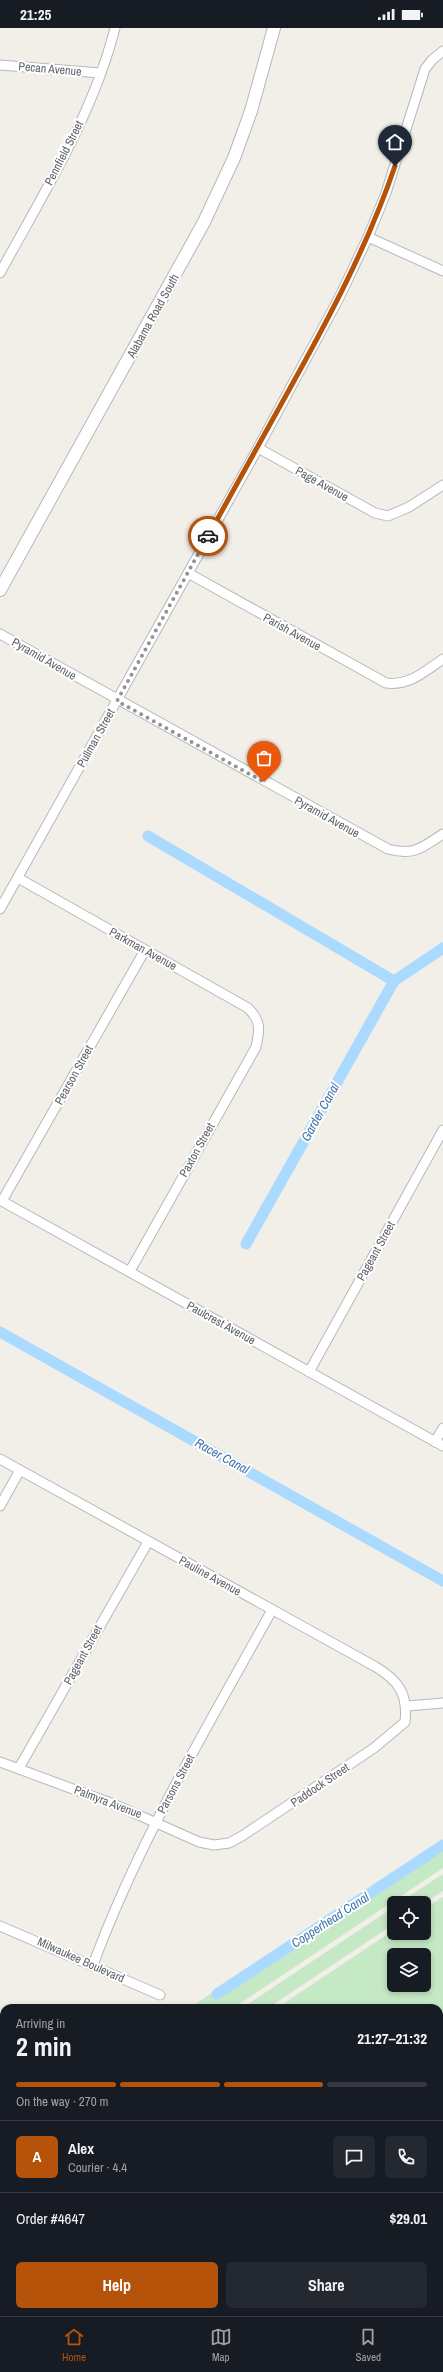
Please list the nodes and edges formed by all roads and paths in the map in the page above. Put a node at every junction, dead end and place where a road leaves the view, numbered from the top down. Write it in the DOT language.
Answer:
graph roads {
  1 [pos="115,28"];
  2 [pos="274,28"];
  3 [pos="443,51"];
  4 [pos="0,65"];
  5 [pos="100,73"];
  6 [pos="368,237"];
  7 [pos="443,271"];
  8 [pos="0,273"];
  9 [pos="258,448"];
  10 [pos="443,485"];
  11 [pos="188,573"];
  12 [pos="0,590"];
  13 [pos="0,634"];
  14 [pos="443,659"];
  15 [pos="117,701"];
  16 [pos="443,834"];
  17 [pos="18,878"];
  18 [pos="0,909"];
  19 [pos="145,950"];
  20 [pos="260,1028"];
  21 [pos="443,1130"];
  22 [pos="1,1200"];
  23 [pos="130,1271"];
  24 [pos="309,1372"];
  25 [pos="443,1428"];
  26 [pos="435,1442"];
  27 [pos="443,1446"];
  28 [pos="0,1459"];
  29 [pos="20,1470"];
  30 [pos="0,1506"];
  31 [pos="148,1542"];
  32 [pos="272,1610"];
  33 [pos="443,1703"];
  34 [pos="407,1706"];
  35 [pos="0,1762"];
  36 [pos="20,1768"];
  37 [pos="156,1822"];
  38 [pos="214,1845"];
  39 [pos="0,1926"];
  40 [pos="93,1965"];
  41 [pos="160,1995"];
  1 -- 5 [label="street, Pennfield Street"];
  2 -- 12 [label="street, Alabama Road South"];
  3 -- 6 [label="street, Pullman Street"];
  4 -- 5 [label="street, Pecan Avenue"];
  5 -- 8 [label="street, Pennfield Street"];
  6 -- 7 [label="street"];
  6 -- 9 [label="street, Pullman Street"];
  9 -- 10 [label="street, Page Avenue"];
  9 -- 11 [label="street, Pullman Street"];
  11 -- 14 [label="street, Parish Avenue"];
  11 -- 15 [label="street, Pullman Street"];
  13 -- 15 [label="street, Pyramid Avenue"];
  15 -- 16 [label="street, Pyramid Avenue"];
  15 -- 17 [label="street, Pullman Street"];
  17 -- 18 [label="street, Pullman Street"];
  17 -- 19 [label="street, Parkman Avenue"];
  19 -- 20 [label="street, Parkman Avenue"];
  19 -- 22 [label="street, Pearson Street"];
  20 -- 23 [label="street, Paxton Street"];
  21 -- 24 [label="street, Pageant Street"];
  22 -- 23 [label="street, Paulcrest Avenue"];
  23 -- 24 [label="street, Paulcrest Avenue"];
  24 -- 26 [label="street, Paulcrest Avenue"];
  25 -- 26 [label="street"];
  26 -- 27 [label="street, Paulcrest Avenue"];
  28 -- 29 [label="street, Pauline Avenue"];
  29 -- 30 [label="street"];
  29 -- 31 [label="street, Pauline Avenue"];
  31 -- 32 [label="street, Pauline Avenue"];
  31 -- 36 [label="street, Pageant Street"];
  32 -- 34 [label="street, Pauline Avenue"];
  32 -- 37 [label="street, Parsons Street"];
  33 -- 34 [label="street"];
  34 -- 38 [label="street, Paddock Street"];
  35 -- 36 [label="street, Palmyra Avenue"];
  36 -- 37 [label="street, Palmyra Avenue"];
  37 -- 38 [label="street, Palmyra Avenue"];
  37 -- 40 [label="street, Parsons Street"];
  39 -- 40 [label="street, Milwaukee Boulevard"];
  40 -- 41 [label="street, Milwaukee Boulevard"];
}
